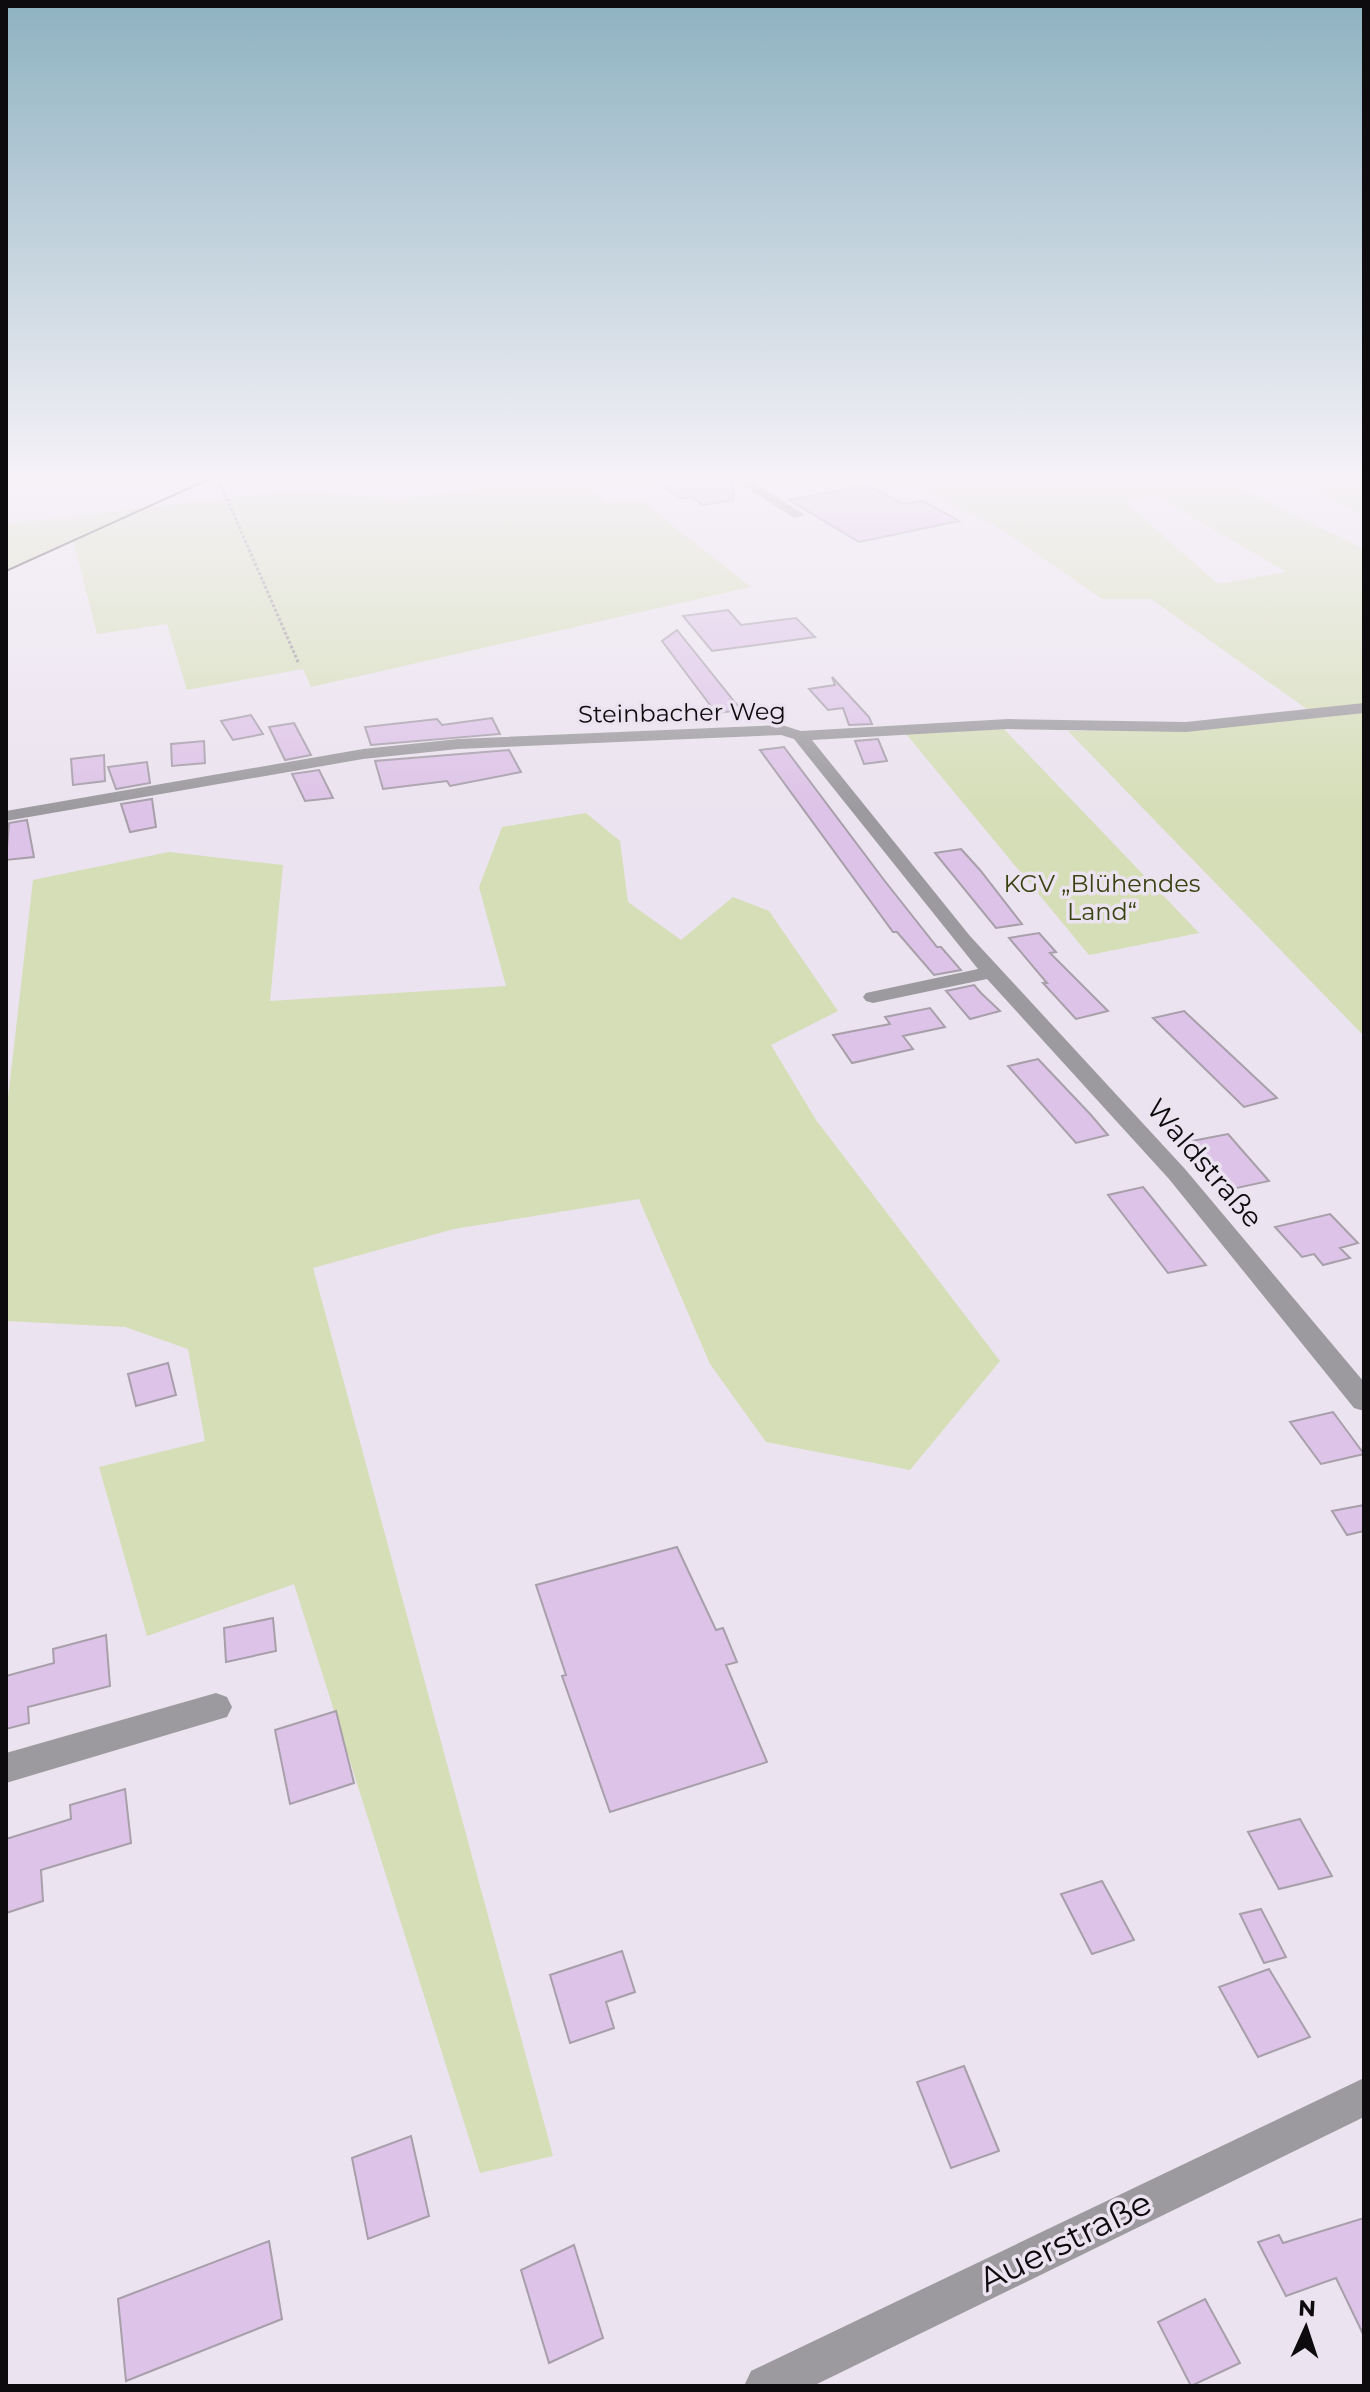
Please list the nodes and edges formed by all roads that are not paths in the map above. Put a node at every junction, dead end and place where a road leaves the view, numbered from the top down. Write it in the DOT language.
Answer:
graph roads {
  1 [pos="1364,708"];
  2 [pos="800,736"];
  3 [pos="6,816"];
  4 [pos="992,972"];
  5 [pos="873,997"];
  6 [pos="1364,1401"];
  7 [pos="216,1707"];
  8 [pos="6,1768"];
  9 [pos="1364,2097"];
  10 [pos="766,2386"];
  1 -- 2 [label="street, Steinbacher Weg"];
  2 -- 3 [label="street, Steinbacher Weg"];
  2 -- 4 [label="street, Waldstraße"];
  4 -- 5 [label="street"];
  4 -- 6 [label="street, Waldstraße"];
  7 -- 8 [label="street"];
  9 -- 10 [label="street, Auerstraße"];
}
